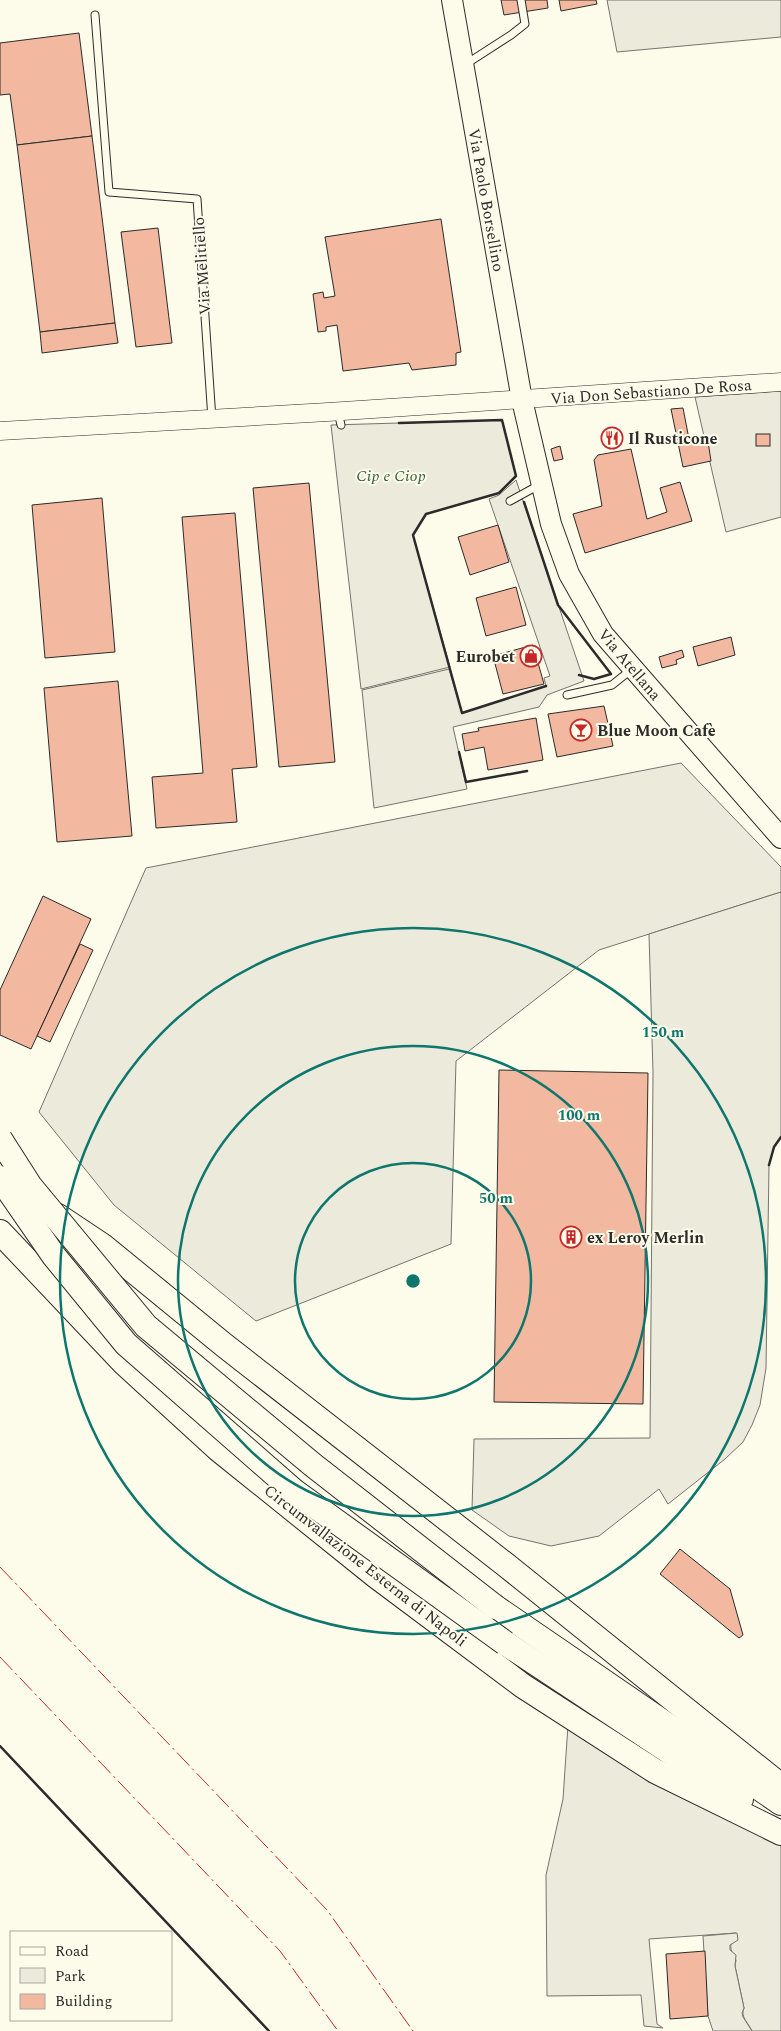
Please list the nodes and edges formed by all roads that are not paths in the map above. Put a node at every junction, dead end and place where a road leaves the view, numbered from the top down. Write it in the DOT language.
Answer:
graph roads {
  1 [pos="452,0"];
  2 [pos="521,0"];
  3 [pos="95,14"];
  4 [pos="463,65"];
  5 [pos="781,382"];
  6 [pos="522,400"];
  7 [pos="212,419"];
  8 [pos="0,431"];
  9 [pos="541,484"];
  10 [pos="510,501"];
  11 [pos="632,669"];
  12 [pos="567,695"];
  13 [pos="781,838"];
  14 [pos="0,1139"];
  15 [pos="0,1179"];
  16 [pos="0,1232"];
  17 [pos="781,1786"];
  18 [pos="781,1803"];
  19 [pos="781,1825"];
  20 [pos="781,1833"];
  1 -- 4 [label="main road, Via Paolo Borsellino"];
  2 -- 4 [label="lane"];
  3 -- 7 [label="lane, Via Melitiello"];
  4 -- 6 [label="main road, Via Paolo Borsellino"];
  5 -- 6 [label="street, Via Don Sebastiano De Rosa"];
  6 -- 7 [label="street"];
  6 -- 9 [label="main road, Via Atellana"];
  7 -- 8 [label="street"];
  9 -- 10 [label="lane"];
  9 -- 11 [label="main road, Via Atellana"];
  11 -- 12 [label="lane"];
  11 -- 13 [label="main road, Via Atellana"];
  14 -- 18 [label="highway, bridge"];
  15 -- 17 [label="highway"];
  15 -- 19 [label="highway, bridge"];
  16 -- 20 [label="highway, Circumvallazione Esterna di Napoli"];
}
